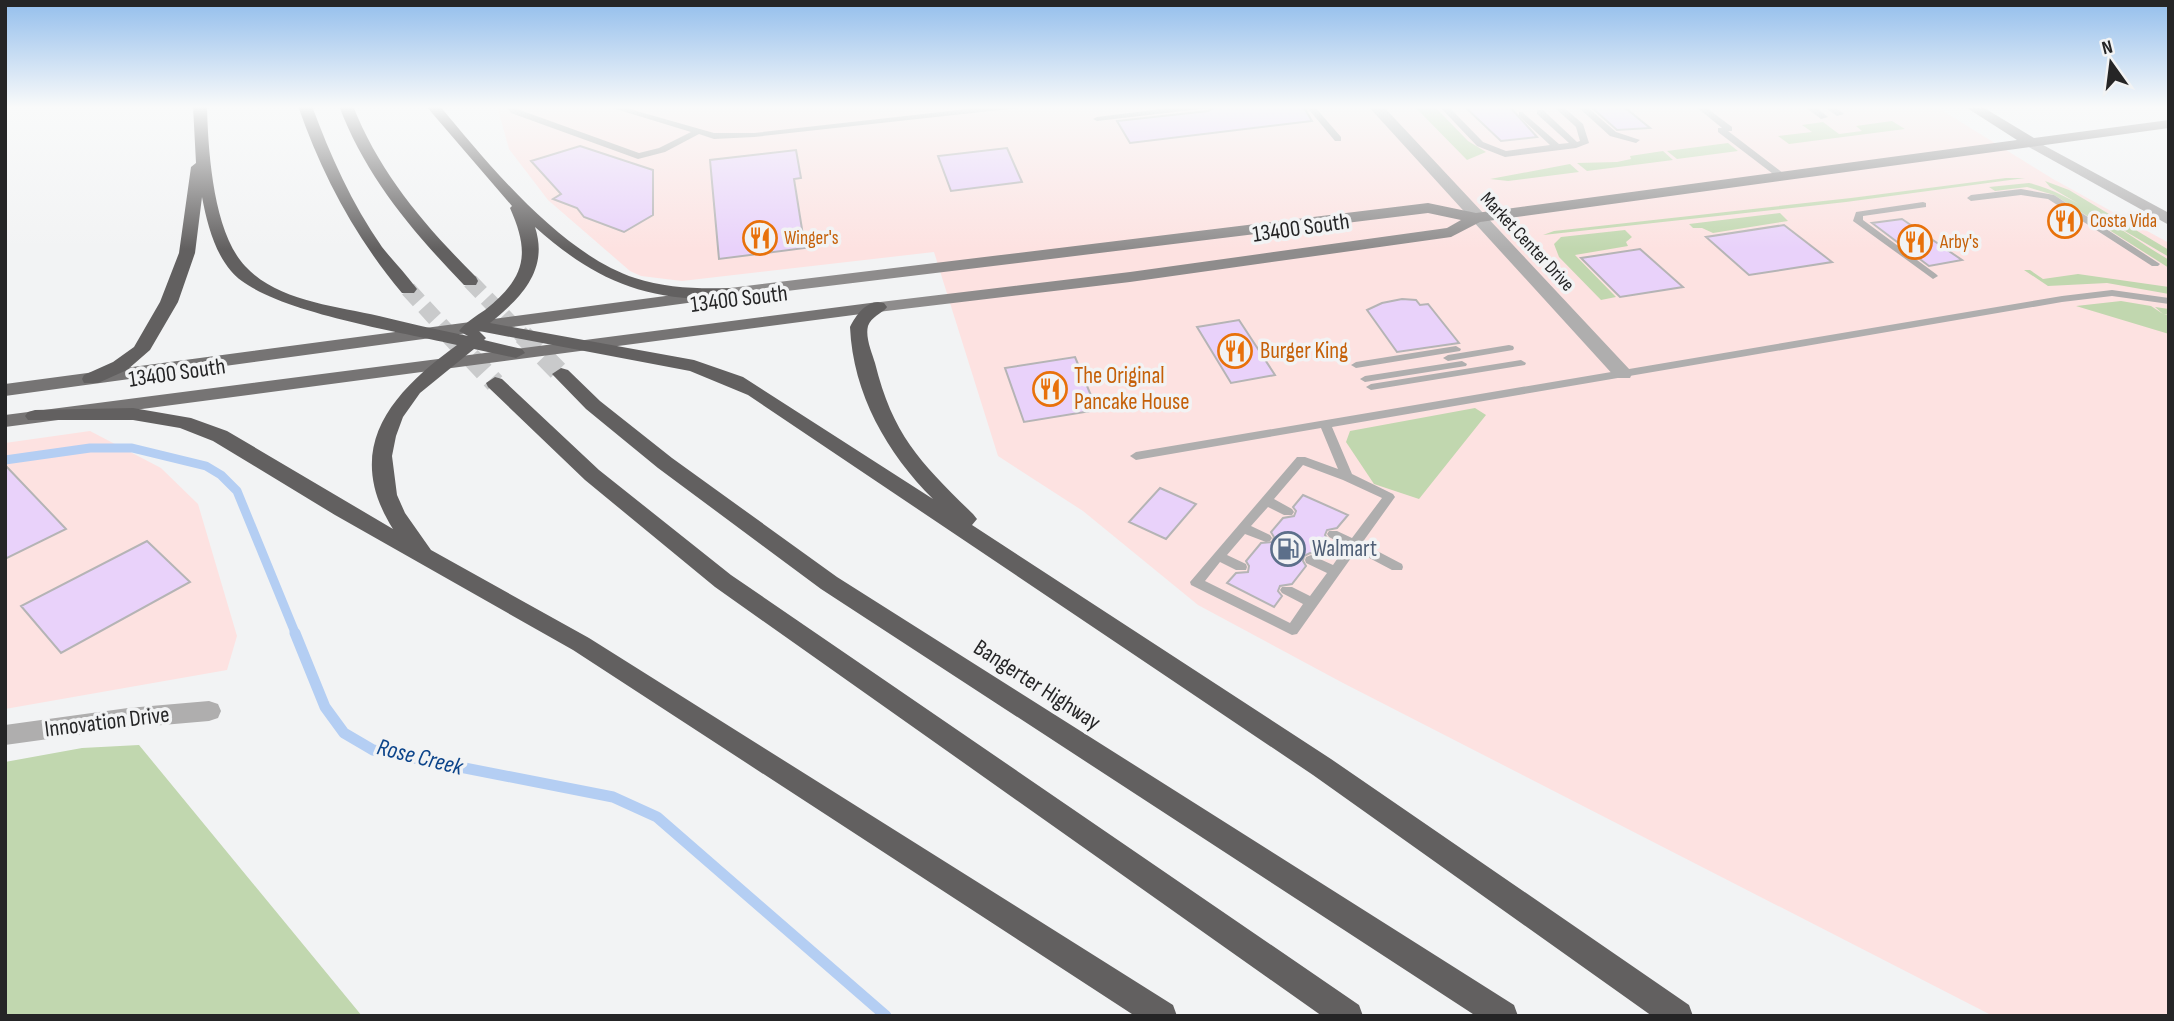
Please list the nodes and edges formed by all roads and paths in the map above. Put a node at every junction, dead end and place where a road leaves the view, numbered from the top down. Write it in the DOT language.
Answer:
graph roads {
  1 [pos="199,154"];
  2 [pos="203,154"];
  3 [pos="325,154"];
  4 [pos="367,154"];
  5 [pos="474,154"];
  6 [pos="632,154"];
  7 [pos="656,154"];
  8 [pos="1418,154"];
  9 [pos="1755,154"];
  10 [pos="1945,154"];
  11 [pos="2051,154"];
  12 [pos="1780,174"];
  13 [pos="1971,198"];
  14 [pos="513,200"];
  15 [pos="1923,205"];
  16 [pos="1476,218"];
  17 [pos="2169,220"];
  18 [pos="2155,264"];
  19 [pos="1933,276"];
  20 [pos="470,281"];
  21 [pos="408,289"];
  22 [pos="730,293"];
  23 [pos="2169,301"];
  24 [pos="878,307"];
  25 [pos="477,331"];
  26 [pos="429,333"];
  27 [pos="578,344"];
  28 [pos="1512,352"];
  29 [pos="516,353"];
  30 [pos="447,362"];
  31 [pos="422,365"];
  32 [pos="562,373"];
  33 [pos="1623,374"];
  34 [pos="91,379"];
  35 [pos="495,383"];
  36 [pos="5,390"];
  37 [pos="35,416"];
  38 [pos="5,421"];
  39 [pos="1325,424"];
  40 [pos="1136,456"];
  41 [pos="1347,477"];
  42 [pos="1265,500"];
  43 [pos="1288,512"];
  44 [pos="1243,528"];
  45 [pos="1333,534"];
  46 [pos="1266,538"];
  47 [pos="1354,545"];
  48 [pos="1003,555"];
  49 [pos="1218,556"];
  50 [pos="1311,560"];
  51 [pos="438,564"];
  52 [pos="1241,567"];
  53 [pos="1397,567"];
  54 [pos="1335,571"];
  55 [pos="1287,590"];
  56 [pos="1312,603"];
  57 [pos="209,711"];
  58 [pos="5,735"];
  59 [pos="1162,1016"];
  60 [pos="1348,1016"];
  61 [pos="1503,1016"];
  62 [pos="1678,1016"];
  1 -- 34 [label="highway"];
  2 -- 26 [label="highway"];
  3 -- 21 [label="highway"];
  4 -- 20 [label="highway"];
  5 -- 14 [label="highway"];
  6 -- 7 [label="lane"];
  8 -- 16 [label="street, Market Center Drive"];
  9 -- 12 [label="lane"];
  10 -- 12 [label="main road, 13400 South"];
  11 -- 17 [label="street"];
  12 -- 16 [label="main road, 13400 South"];
  13 -- 18 [label="lane"];
  14 -- 22 [label="highway"];
  14 -- 25 [label="highway"];
  15 -- 19 [label="lane"];
  16 -- 22 [label="main road, 13400 South"];
  16 -- 24 [label="main road, 13400 South"];
  16 -- 33 [label="street, Market Center Drive"];
  22 -- 25 [label="main road, 13400 South"];
  23 -- 33 [label="lane"];
  24 -- 27 [label="main road, 13400 South"];
  24 -- 48 [label="highway"];
  25 -- 26 [label="highway"];
  25 -- 27 [label="highway"];
  25 -- 29 [label="highway"];
  25 -- 30 [label="highway"];
  25 -- 31 [label="highway"];
  26 -- 34 [label="main road, 13400 South"];
  27 -- 29 [label="main road, 13400 South"];
  27 -- 48 [label="highway"];
  28 -- 28 [label="lane"];
  29 -- 30 [label="main road, 13400 South"];
  30 -- 31 [label="main road, 13400 South"];
  30 -- 51 [label="highway"];
  31 -- 37 [label="main road, 13400 South"];
  32 -- 61 [label="highway, Bangerter Highway"];
  33 -- 39 [label="lane"];
  34 -- 36 [label="main road, 13400 South"];
  35 -- 60 [label="highway"];
  37 -- 38 [label="main road, 13400 South"];
  37 -- 51 [label="highway"];
  39 -- 40 [label="lane"];
  39 -- 41 [label="lane"];
  41 -- 42 [label="lane"];
  41 -- 47 [label="lane"];
  42 -- 43 [label="lane"];
  42 -- 44 [label="lane"];
  44 -- 46 [label="lane"];
  44 -- 49 [label="lane"];
  45 -- 47 [label="lane"];
  47 -- 53 [label="lane"];
  47 -- 54 [label="lane"];
  48 -- 62 [label="highway"];
  49 -- 52 [label="lane"];
  49 -- 56 [label="lane"];
  50 -- 54 [label="lane"];
  51 -- 59 [label="highway"];
  54 -- 56 [label="lane"];
  55 -- 56 [label="lane"];
  57 -- 58 [label="street, Innovation Drive"];
}
